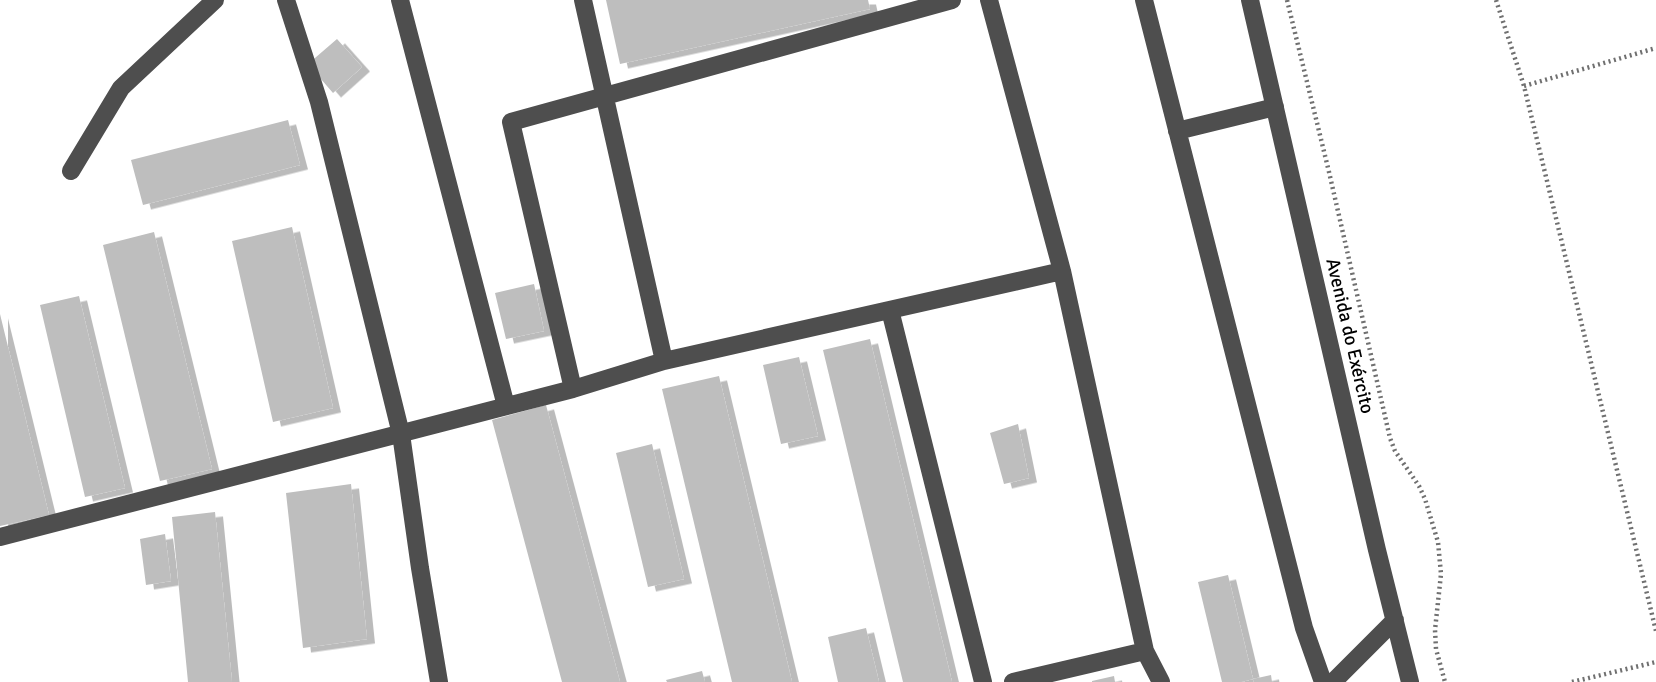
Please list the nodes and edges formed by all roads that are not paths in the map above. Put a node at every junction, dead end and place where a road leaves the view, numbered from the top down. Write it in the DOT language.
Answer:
graph roads {
  1 [pos="215,0"];
  2 [pos="286,0"];
  3 [pos="400,0"];
  4 [pos="583,0"];
  5 [pos="952,0"];
  6 [pos="989,0"];
  7 [pos="1144,0"];
  8 [pos="1251,0"];
  9 [pos="604,95"];
  10 [pos="1275,107"];
  11 [pos="1177,131"];
  12 [pos="71,172"];
  13 [pos="1062,271"];
  14 [pos="890,310"];
  15 [pos="664,361"];
  16 [pos="573,389"];
  17 [pos="506,406"];
  18 [pos="401,434"];
  19 [pos="0,537"];
  20 [pos="1395,620"];
  21 [pos="1145,652"];
  22 [pos="439,682"];
  23 [pos="983,682"];
  24 [pos="1015,682"];
  25 [pos="1161,682"];
  26 [pos="1323,682"];
  27 [pos="1333,682"];
  28 [pos="1410,682"];
  1 -- 12 [label="street"];
  2 -- 18 [label="street"];
  3 -- 17 [label="street"];
  4 -- 9 [label="street"];
  5 -- 9 [label="street"];
  6 -- 13 [label="street"];
  7 -- 11 [label="street"];
  8 -- 10 [label="street, Avenida do Exército"];
  9 -- 15 [label="street"];
  9 -- 16 [label="street"];
  10 -- 11 [label="street"];
  10 -- 20 [label="street, Avenida do Exército"];
  11 -- 26 [label="street"];
  13 -- 14 [label="street"];
  13 -- 21 [label="street"];
  14 -- 15 [label="street"];
  14 -- 23 [label="street"];
  15 -- 16 [label="street"];
  16 -- 17 [label="street"];
  17 -- 18 [label="street"];
  18 -- 19 [label="street"];
  18 -- 22 [label="street"];
  20 -- 27 [label="street"];
  20 -- 28 [label="street, Avenida do Exército"];
  21 -- 24 [label="street"];
  21 -- 25 [label="street"];
}
